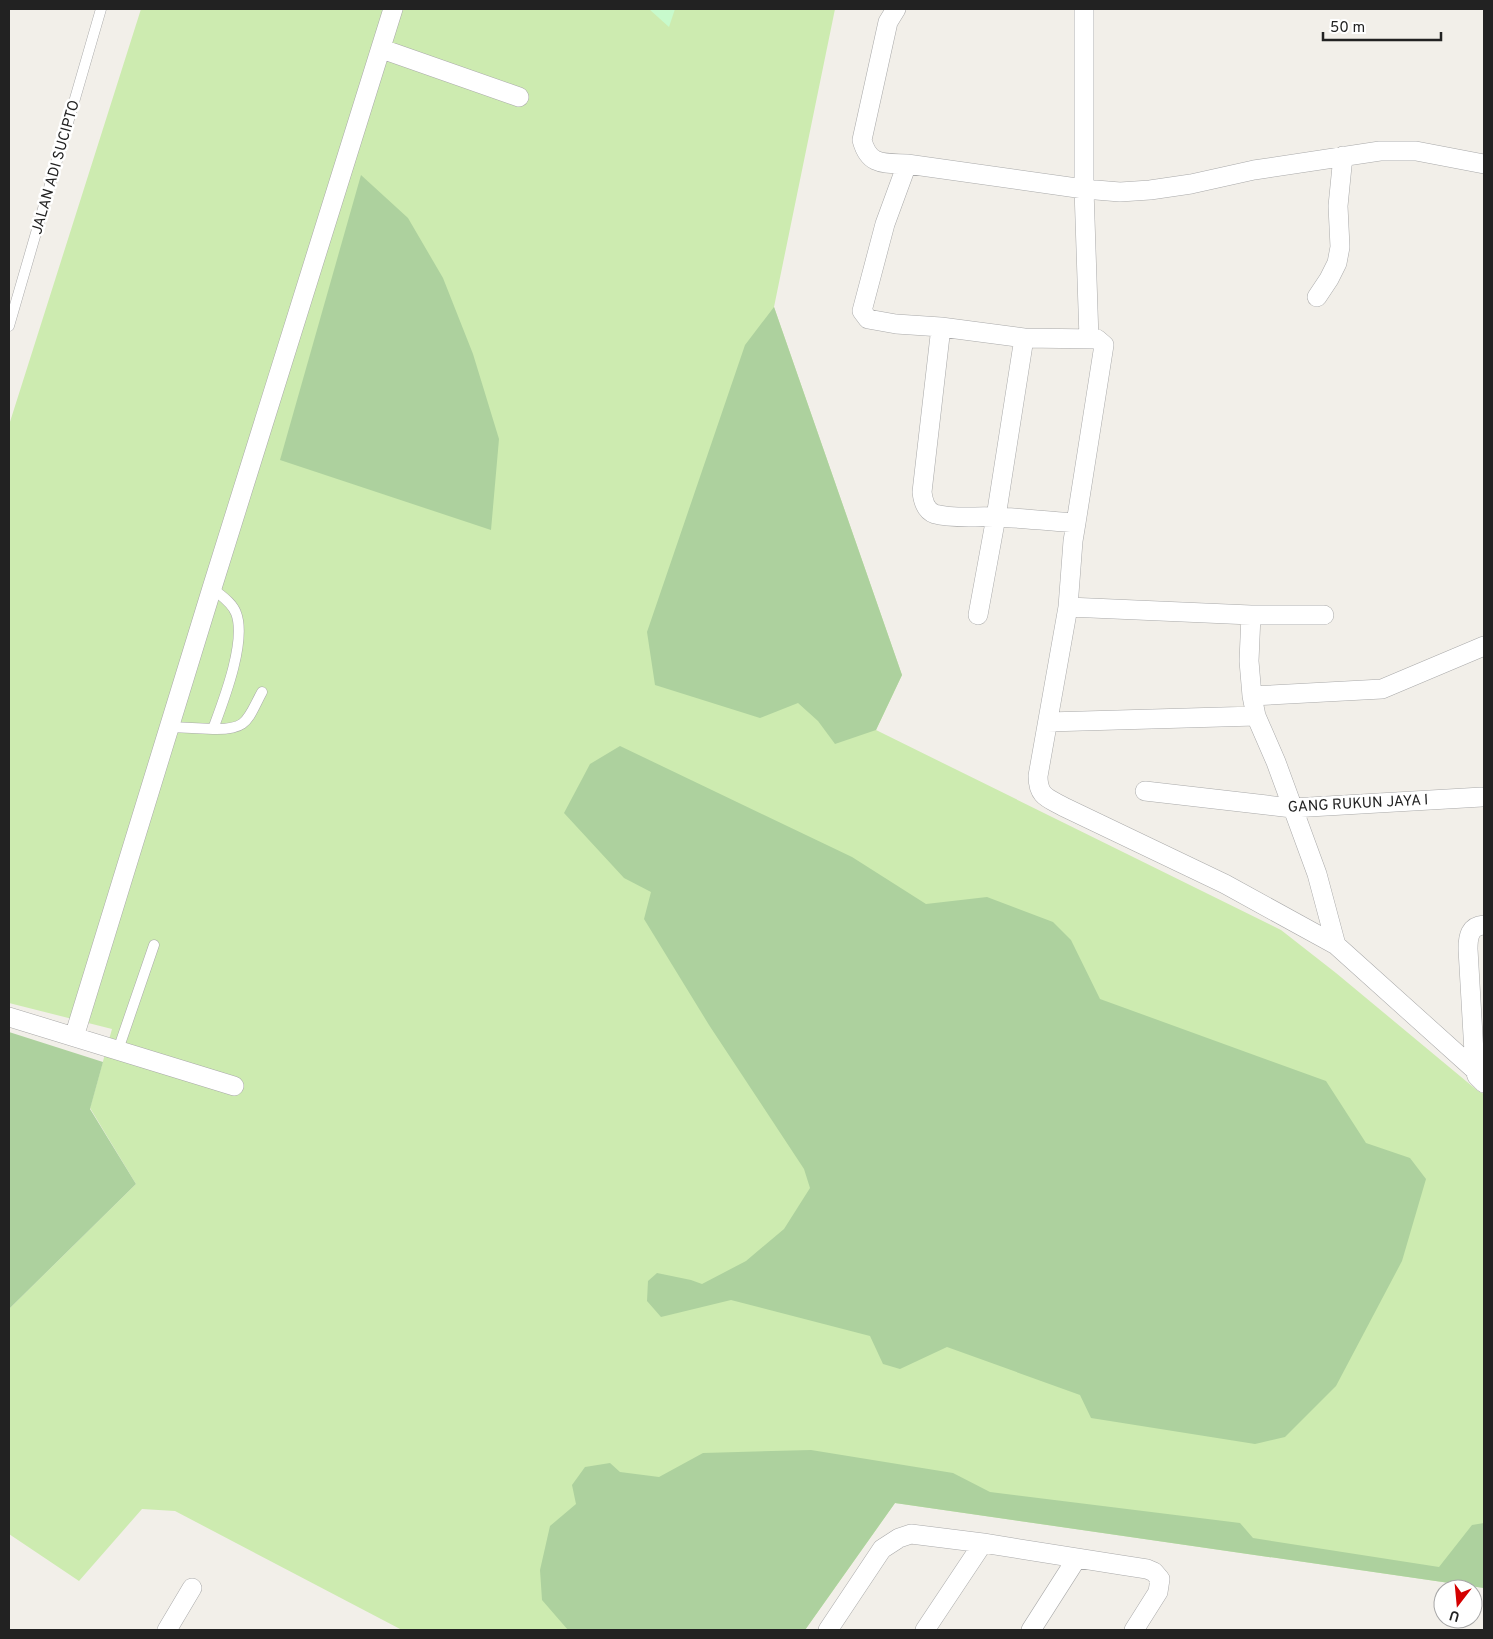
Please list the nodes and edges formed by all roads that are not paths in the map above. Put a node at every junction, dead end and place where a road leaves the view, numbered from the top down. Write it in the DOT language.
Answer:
graph roads {
  1 [pos="100,9"];
  2 [pos="393,9"];
  3 [pos="896,9"];
  4 [pos="1084,9"];
  5 [pos="382,49"];
  6 [pos="519,97"];
  7 [pos="1343,156"];
  8 [pos="907,164"];
  9 [pos="1484,164"];
  10 [pos="1084,189"];
  11 [pos="1317,297"];
  12 [pos="9,326"];
  13 [pos="941,327"];
  14 [pos="1024,338"];
  15 [pos="1089,339"];
  16 [pos="996,517"];
  17 [pos="1076,523"];
  18 [pos="212,588"];
  19 [pos="1068,607"];
  20 [pos="978,615"];
  21 [pos="1251,615"];
  22 [pos="1324,615"];
  23 [pos="1484,646"];
  24 [pos="262,692"];
  25 [pos="1252,696"];
  26 [pos="1256,716"];
  27 [pos="1048,722"];
  28 [pos="171,727"];
  29 [pos="213,729"];
  30 [pos="1145,790"];
  31 [pos="1482,797"];
  32 [pos="1292,808"];
  33 [pos="1484,924"];
  34 [pos="154,945"];
  35 [pos="1336,945"];
  36 [pos="9,1017"];
  37 [pos="74,1037"];
  38 [pos="118,1050"];
  39 [pos="1480,1076"];
  40 [pos="234,1086"];
  41 [pos="983,1543"];
  42 [pos="1077,1558"];
  43 [pos="192,1588"];
  44 [pos="167,1630"];
  45 [pos="828,1630"];
  46 [pos="925,1630"];
  47 [pos="1031,1630"];
  48 [pos="1134,1630"];
  1 -- 12 [label="lane, JALAN ADI SUCIPTO"];
  2 -- 5 [label="street"];
  3 -- 8 [label="street"];
  4 -- 10 [label="street"];
  5 -- 6 [label="street"];
  5 -- 18 [label="street"];
  7 -- 9 [label="street"];
  7 -- 10 [label="street"];
  7 -- 11 [label="street"];
  8 -- 10 [label="street"];
  8 -- 13 [label="street"];
  10 -- 15 [label="street"];
  13 -- 14 [label="street"];
  13 -- 16 [label="street"];
  14 -- 15 [label="street"];
  14 -- 16 [label="street"];
  15 -- 17 [label="street"];
  16 -- 17 [label="street"];
  16 -- 20 [label="street"];
  17 -- 19 [label="street"];
  18 -- 28 [label="street"];
  18 -- 29 [label="lane"];
  19 -- 21 [label="street"];
  19 -- 27 [label="street"];
  21 -- 22 [label="street"];
  21 -- 25 [label="street"];
  23 -- 25 [label="street"];
  24 -- 29 [label="lane"];
  25 -- 26 [label="street"];
  26 -- 27 [label="street"];
  26 -- 32 [label="street"];
  27 -- 35 [label="street"];
  28 -- 29 [label="lane"];
  28 -- 37 [label="street"];
  30 -- 32 [label="street, GANG RUKUN JAYA I"];
  31 -- 32 [label="street, GANG RUKUN JAYA I"];
  32 -- 35 [label="street"];
  33 -- 39 [label="street"];
  34 -- 38 [label="lane"];
  35 -- 39 [label="street"];
  36 -- 37 [label="street"];
  37 -- 38 [label="street"];
  38 -- 40 [label="street"];
  41 -- 42 [label="street"];
  41 -- 45 [label="street"];
  41 -- 46 [label="street"];
  42 -- 47 [label="street"];
  42 -- 48 [label="street"];
  43 -- 44 [label="street"];
}
